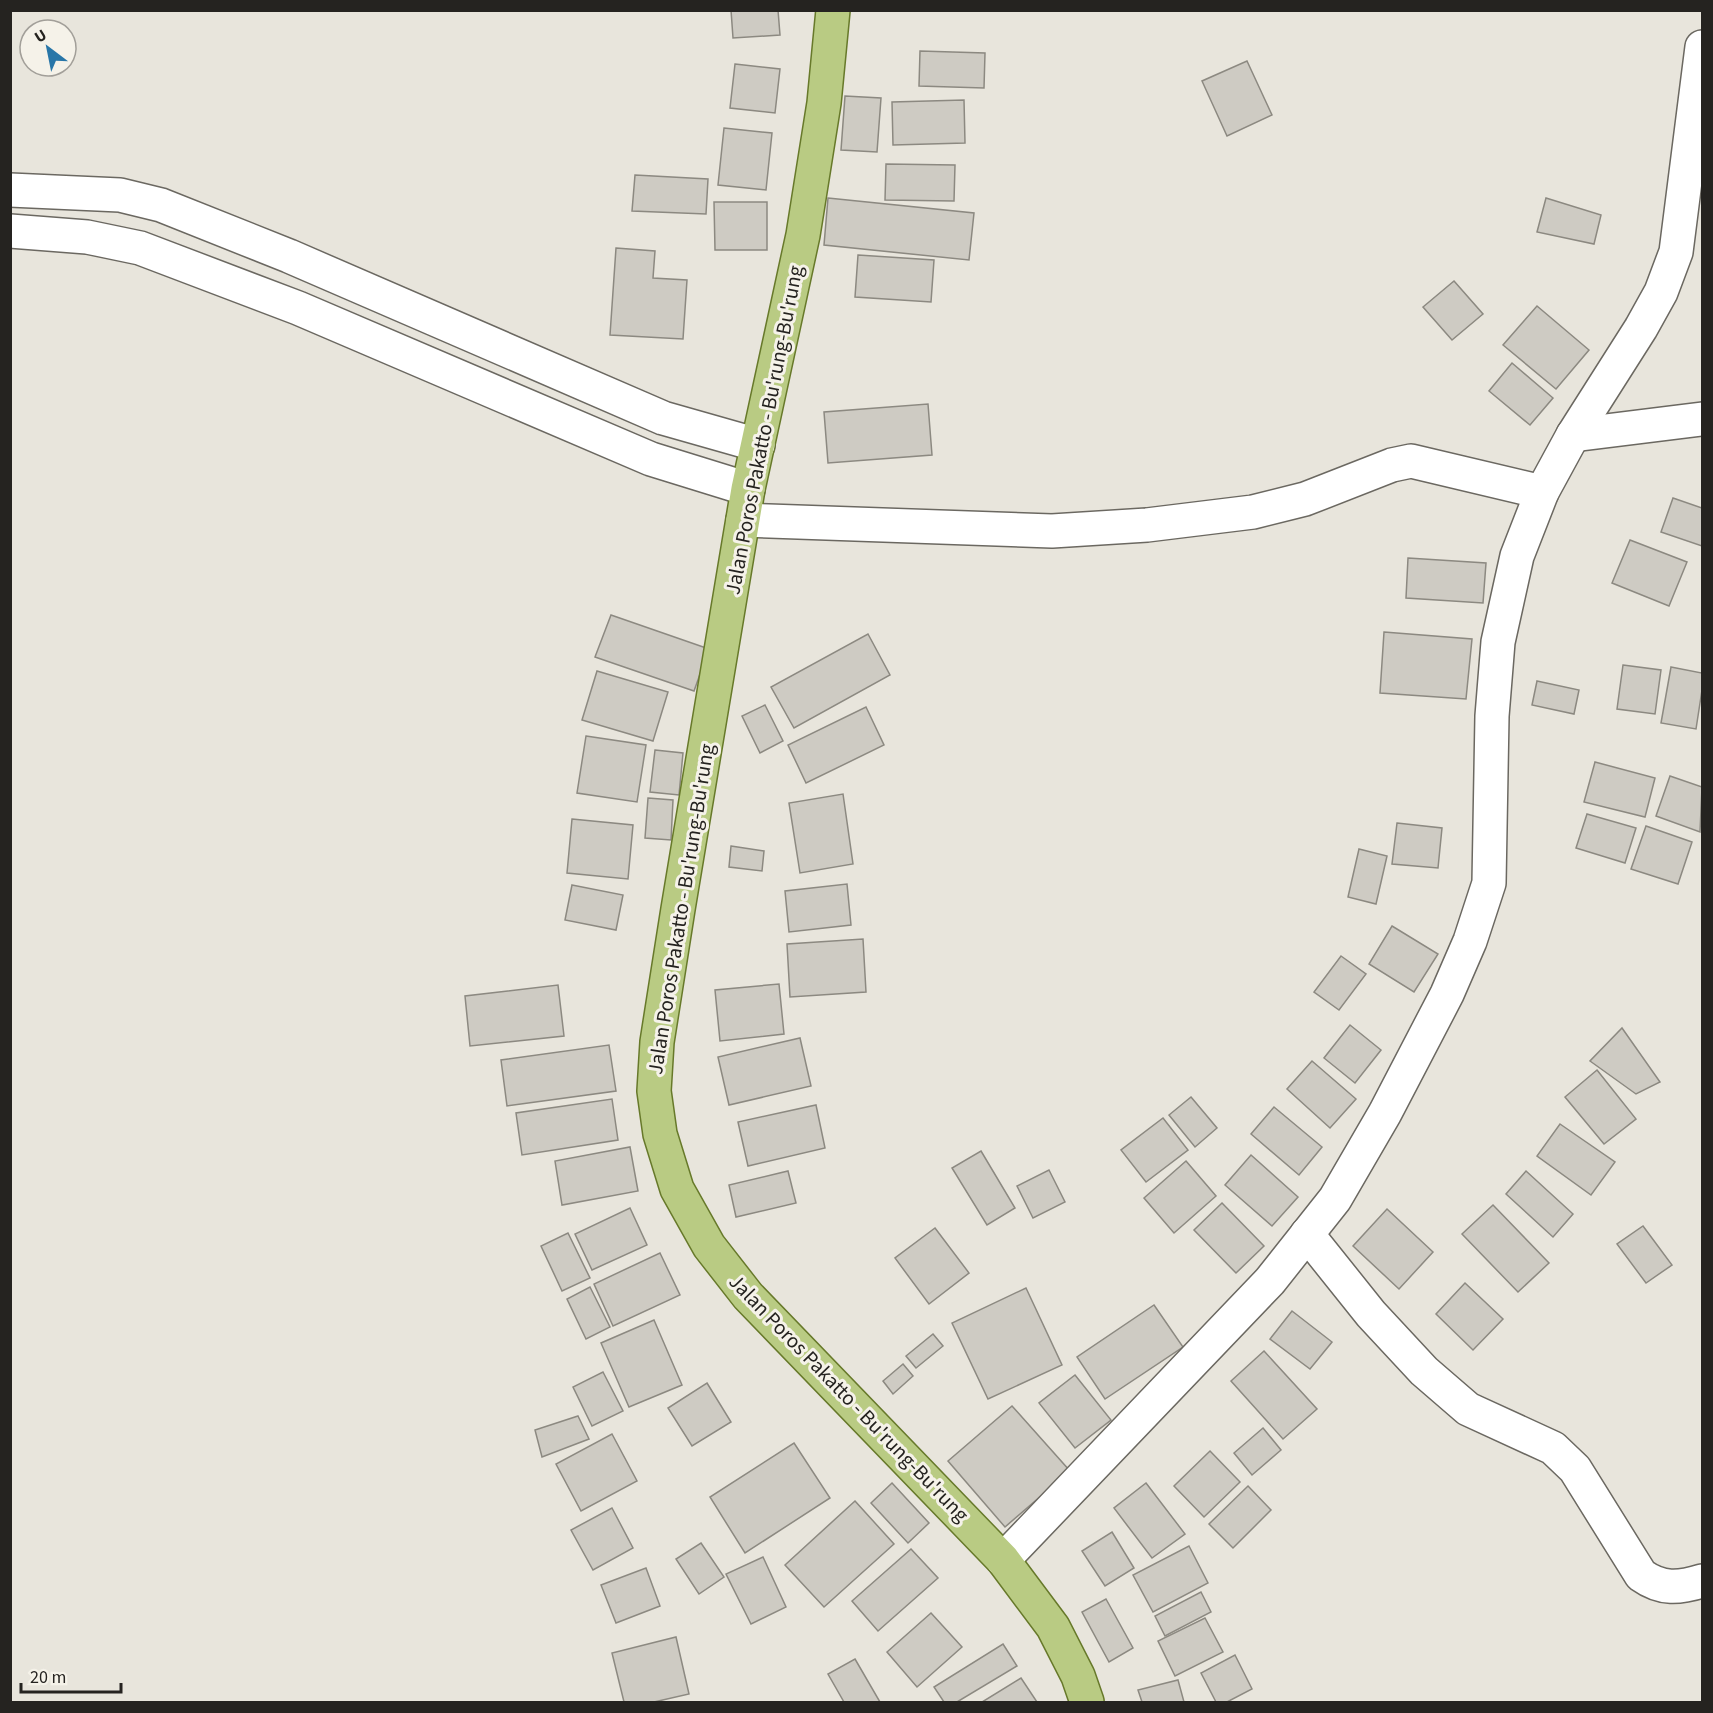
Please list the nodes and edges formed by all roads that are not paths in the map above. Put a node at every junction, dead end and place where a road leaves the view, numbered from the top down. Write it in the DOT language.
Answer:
graph roads {
  1 [pos="833,10"];
  2 [pos="1702,47"];
  3 [pos="10,190"];
  4 [pos="10,231"];
  5 [pos="523,358"];
  6 [pos="508,398"];
  7 [pos="663,418"];
  8 [pos="1702,419"];
  9 [pos="1573,435"];
  10 [pos="758,445"];
  11 [pos="651,459"];
  12 [pos="1542,492"];
  13 [pos="746,505"];
  14 [pos="1307,1234"];
  15 [pos="1003,1560"];
  16 [pos="1702,1581"];
  17 [pos="1087,1702"];
  1 -- 10 [label="main road, Jalan Poros Pakatto - Bu'rung-Bu'rung"];
  2 -- 9 [label="street"];
  3 -- 5 [label="street"];
  4 -- 6 [label="street"];
  5 -- 6 [label="street"];
  5 -- 7 [label="street"];
  6 -- 11 [label="street"];
  7 -- 10 [label="street"];
  7 -- 11 [label="street"];
  8 -- 9 [label="street"];
  9 -- 12 [label="street"];
  10 -- 13 [label="main road, Jalan Poros Pakatto - Bu'rung-Bu'rung"];
  11 -- 13 [label="street"];
  12 -- 13 [label="street"];
  12 -- 14 [label="street"];
  13 -- 15 [label="main road, Jalan Poros Pakatto - Bu'rung-Bu'rung"];
  14 -- 15 [label="street"];
  14 -- 16 [label="street"];
  15 -- 17 [label="main road, Jalan Poros Pakatto - Bu'rung-Bu'rung"];
}
